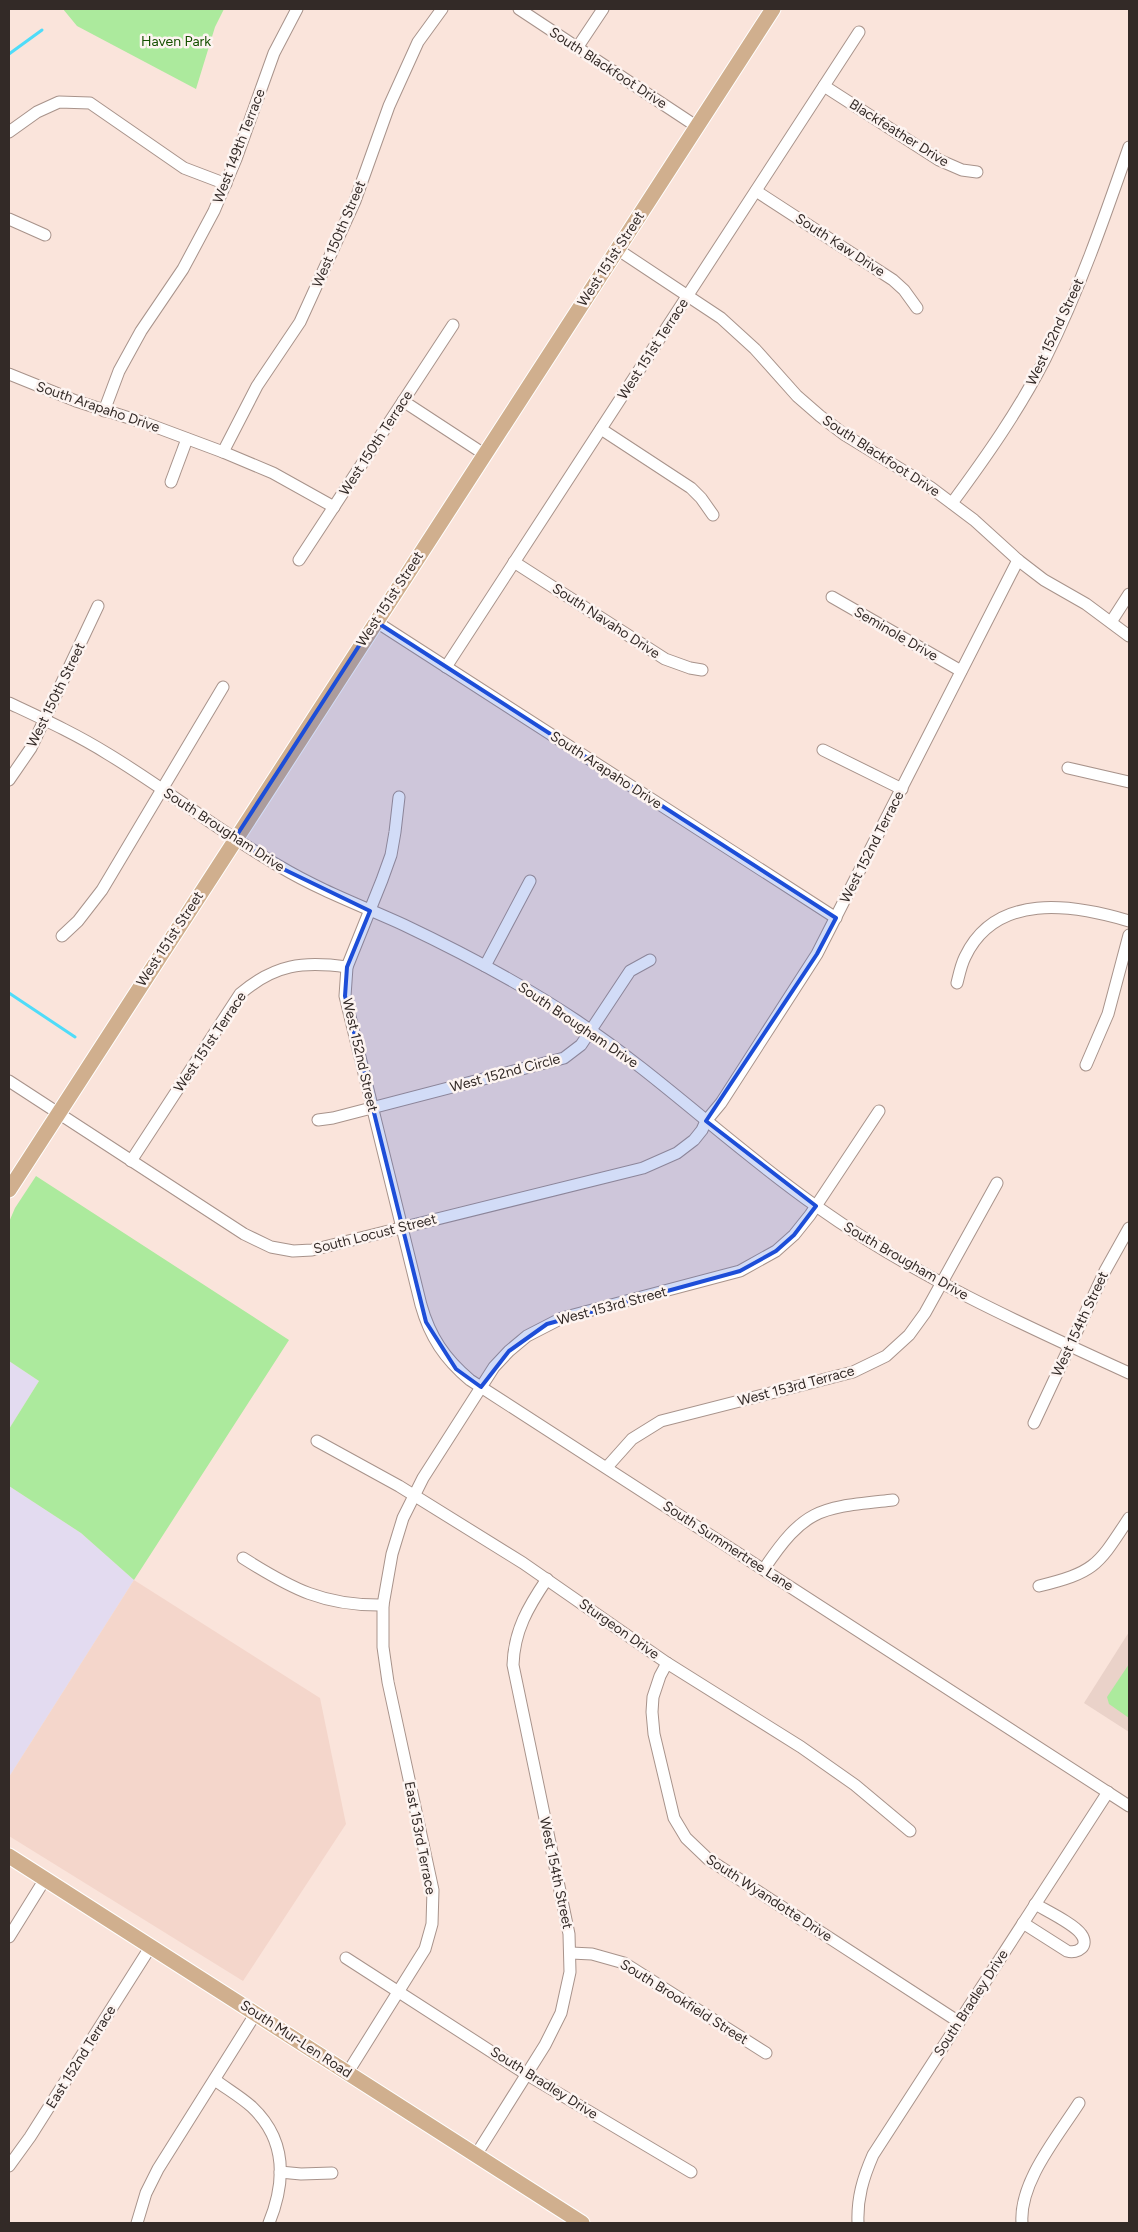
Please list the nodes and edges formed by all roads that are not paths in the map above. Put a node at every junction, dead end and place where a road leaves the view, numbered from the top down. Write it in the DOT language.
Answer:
graph roads {
  1 [pos="297,9"];
  2 [pos="442,9"];
  3 [pos="519,9"];
  4 [pos="603,9"];
  5 [pos="773,9"];
  6 [pos="859,32"];
  7 [pos="577,48"];
  8 [pos="824,86"];
  9 [pos="696,126"];
  10 [pos="9,132"];
  11 [pos="1129,147"];
  12 [pos="976,172"];
  13 [pos="226,184"];
  14 [pos="756,191"];
  15 [pos="9,219"];
  16 [pos="45,235"];
  17 [pos="617,249"];
  18 [pos="688,295"];
  19 [pos="917,308"];
  20 [pos="453,325"];
  21 [pos="9,374"];
  22 [pos="404,401"];
  23 [pos="104,411"];
  24 [pos="601,429"];
  25 [pos="187,439"];
  26 [pos="223,452"];
  27 [pos="484,454"];
  28 [pos="171,482"];
  29 [pos="952,503"];
  30 [pos="334,507"];
  31 [pos="713,515"];
  32 [pos="299,560"];
  33 [pos="1018,560"];
  34 [pos="514,562"];
  35 [pos="1129,594"];
  36 [pos="832,597"];
  37 [pos="98,606"];
  38 [pos="375,621"];
  39 [pos="1110,622"];
  40 [pos="1129,636"];
  41 [pos="446,667"];
  42 [pos="702,670"];
  43 [pos="961,671"];
  44 [pos="223,687"];
  45 [pos="9,703"];
  46 [pos="46,720"];
  47 [pos="823,750"];
  48 [pos="1068,768"];
  49 [pos="9,780"];
  50 [pos="1129,782"];
  51 [pos="902,789"];
  52 [pos="163,790"];
  53 [pos="399,797"];
  54 [pos="235,838"];
  55 [pos="530,881"];
  56 [pos="370,911"];
  57 [pos="836,918"];
  58 [pos="1129,921"];
  59 [pos="1129,935"];
  60 [pos="62,936"];
  61 [pos="650,960"];
  62 [pos="485,966"];
  63 [pos="347,967"];
  64 [pos="957,983"];
  65 [pos="590,1030"];
  66 [pos="1086,1065"];
  67 [pos="9,1081"];
  68 [pos="372,1107"];
  69 [pos="879,1111"];
  70 [pos="57,1114"];
  71 [pos="318,1120"];
  72 [pos="706,1121"];
  73 [pos="131,1161"];
  74 [pos="997,1183"];
  75 [pos="9,1190"];
  76 [pos="816,1206"];
  77 [pos="402,1228"];
  78 [pos="1129,1228"];
  79 [pos="941,1284"];
  80 [pos="1069,1346"];
  81 [pos="1129,1373"];
  82 [pos="481,1387"];
  83 [pos="1034,1423"];
  84 [pos="317,1441"];
  85 [pos="607,1467"];
  86 [pos="414,1495"];
  87 [pos="892,1500"];
  88 [pos="1129,1518"];
  89 [pos="243,1558"];
  90 [pos="764,1569"];
  91 [pos="547,1579"];
  92 [pos="386,1582"];
  93 [pos="1039,1586"];
  94 [pos="383,1605"];
  95 [pos="667,1663"];
  96 [pos="1108,1792"];
  97 [pos="1129,1806"];
  98 [pos="910,1831"];
  99 [pos="9,1856"];
  100 [pos="45,1879"];
  101 [pos="1036,1904"];
  102 [pos="1023,1923"];
  103 [pos="9,1937"];
  104 [pos="151,1946"];
  105 [pos="571,1953"];
  106 [pos="346,1958"];
  107 [pos="399,1992"];
  108 [pos="256,2013"];
  109 [pos="959,2022"];
  110 [pos="766,2053"];
  111 [pos="348,2072"];
  112 [pos="526,2074"];
  113 [pos="215,2080"];
  114 [pos="1079,2103"];
  115 [pos="476,2155"];
  116 [pos="9,2166"];
  117 [pos="280,2172"];
  118 [pos="691,2172"];
  119 [pos="332,2174"];
  120 [pos="578,2222"];
  121 [pos="137,2223"];
  122 [pos="269,2223"];
  123 [pos="858,2223"];
  124 [pos="1022,2223"];
  1 -- 13 [label="street, West 149th Terrace"];
  2 -- 26 [label="street, West 150th Street"];
  3 -- 7 [label="street, South Blackfoot Drive"];
  4 -- 7 [label="street"];
  5 -- 9 [label="main road, West 151st Street"];
  6 -- 8 [label="street, West 151st Terrace"];
  7 -- 9 [label="street, South Blackfoot Drive"];
  8 -- 12 [label="street, Blackfeather Drive"];
  8 -- 14 [label="street, West 151st Terrace"];
  9 -- 17 [label="main road, West 151st Street"];
  10 -- 13 [label="street"];
  11 -- 29 [label="street, West 152nd Street"];
  13 -- 23 [label="street, West 149th Terrace"];
  14 -- 18 [label="street, West 151st Terrace"];
  14 -- 19 [label="street, South Kaw Drive"];
  15 -- 16 [label="street"];
  17 -- 18 [label="street, South Blackfoot Drive"];
  17 -- 27 [label="main road, West 151st Street"];
  18 -- 24 [label="street, West 151st Terrace"];
  18 -- 29 [label="street, South Blackfoot Drive"];
  20 -- 22 [label="street, West 150th Terrace"];
  21 -- 23 [label="street, South Arapaho Drive"];
  22 -- 27 [label="street"];
  22 -- 30 [label="street, West 150th Terrace"];
  23 -- 25 [label="street, South Arapaho Drive"];
  24 -- 31 [label="street"];
  24 -- 34 [label="street, West 151st Terrace"];
  25 -- 26 [label="street, South Arapaho Drive"];
  25 -- 28 [label="street"];
  26 -- 30 [label="street, South Arapaho Drive"];
  27 -- 38 [label="main road, West 151st Street"];
  29 -- 33 [label="street, South Blackfoot Drive"];
  30 -- 32 [label="street, West 150th Terrace"];
  33 -- 39 [label="street, South Blackfoot Drive"];
  33 -- 43 [label="street, West 152nd Terrace"];
  34 -- 41 [label="street, West 151st Terrace"];
  34 -- 42 [label="street, South Navaho Drive"];
  35 -- 39 [label="street"];
  36 -- 43 [label="street, Seminole Drive"];
  37 -- 46 [label="street, West 150th Street"];
  38 -- 41 [label="street, South Arapaho Drive"];
  38 -- 54 [label="main road, West 151st Street"];
  39 -- 40 [label="street, South Blackfoot Drive"];
  41 -- 57 [label="street, South Arapaho Drive"];
  43 -- 51 [label="street, West 152nd Terrace"];
  44 -- 52 [label="street"];
  45 -- 46 [label="street, South Brougham Drive"];
  46 -- 49 [label="street, West 150th Street"];
  46 -- 52 [label="street, South Brougham Drive"];
  47 -- 51 [label="street"];
  48 -- 50 [label="street"];
  51 -- 57 [label="street, West 152nd Terrace"];
  52 -- 54 [label="street, South Brougham Drive"];
  52 -- 60 [label="street"];
  53 -- 56 [label="street, West 152nd Street"];
  54 -- 56 [label="street, South Brougham Drive"];
  54 -- 70 [label="main road, West 151st Street"];
  55 -- 62 [label="street"];
  56 -- 62 [label="street, South Brougham Drive"];
  56 -- 63 [label="street, West 152nd Street"];
  57 -- 72 [label="street, West 152nd Terrace"];
  58 -- 64 [label="street"];
  59 -- 66 [label="street"];
  61 -- 65 [label="street, West 152nd Circle"];
  62 -- 65 [label="street, South Brougham Drive"];
  63 -- 68 [label="street, West 152nd Street"];
  63 -- 73 [label="street, West 151st Terrace"];
  65 -- 68 [label="street, West 152nd Circle"];
  65 -- 72 [label="street, South Brougham Drive"];
  67 -- 70 [label="street, South Locust Street"];
  68 -- 71 [label="street, West 152nd Circle"];
  68 -- 77 [label="street, West 152nd Street"];
  69 -- 76 [label="street, West 153rd Street"];
  70 -- 73 [label="street, South Locust Street"];
  70 -- 75 [label="main road, West 151st Street"];
  72 -- 76 [label="street, South Brougham Drive"];
  72 -- 77 [label="street, South Locust Street"];
  73 -- 77 [label="street, South Locust Street"];
  74 -- 79 [label="street, West 153rd Terrace"];
  76 -- 79 [label="street, South Brougham Drive"];
  76 -- 82 [label="street, West 153rd Street"];
  77 -- 82 [label="street, South Summertree Lane"];
  78 -- 80 [label="street, West 154th Street"];
  79 -- 80 [label="street, South Brougham Drive"];
  79 -- 85 [label="street, West 153rd Terrace"];
  80 -- 81 [label="street, South Brougham Drive"];
  80 -- 83 [label="street, West 154th Street"];
  82 -- 85 [label="street, South Summertree Lane"];
  82 -- 86 [label="street, West 153rd Street"];
  84 -- 86 [label="street, Sturgeon Drive"];
  85 -- 90 [label="street, South Summertree Lane"];
  86 -- 91 [label="street, Sturgeon Drive"];
  86 -- 92 [label="street, West 153rd Street"];
  87 -- 90 [label="street"];
  88 -- 93 [label="street"];
  89 -- 94 [label="street"];
  90 -- 96 [label="street, South Summertree Lane"];
  91 -- 95 [label="street, Sturgeon Drive"];
  91 -- 105 [label="street, West 154th Street"];
  92 -- 94 [label="street, East 153rd Terrace"];
  94 -- 107 [label="street, East 153rd Terrace"];
  95 -- 98 [label="street, Sturgeon Drive"];
  95 -- 109 [label="street, South Wyandotte Drive"];
  96 -- 97 [label="street, South Summertree Lane"];
  96 -- 101 [label="street, South Bradley Drive"];
  99 -- 100 [label="main road, South Mur-Len Road"];
  100 -- 103 [label="street"];
  100 -- 104 [label="main road, South Mur-Len Road"];
  101 -- 102 [label="street, South Bradley Drive"];
  101 -- 102 [label="street"];
  102 -- 109 [label="street, South Bradley Drive"];
  104 -- 108 [label="main road, South Mur-Len Road"];
  104 -- 116 [label="street, East 152nd Terrace"];
  105 -- 110 [label="street, South Brookfield Street"];
  105 -- 112 [label="street, West 154th Street"];
  106 -- 107 [label="street"];
  107 -- 111 [label="street, East 153rd Terrace"];
  107 -- 112 [label="street, South Bradley Drive"];
  108 -- 111 [label="main road, South Mur-Len Road"];
  108 -- 113 [label="street"];
  109 -- 123 [label="street, South Bradley Drive"];
  111 -- 115 [label="main road, South Mur-Len Road"];
  112 -- 115 [label="street, West 154th Street"];
  112 -- 118 [label="street, South Bradley Drive"];
  113 -- 117 [label="street"];
  113 -- 121 [label="street"];
  114 -- 124 [label="street"];
  115 -- 120 [label="main road, South Mur-Len Road"];
  117 -- 119 [label="street"];
  117 -- 122 [label="street"];
}
